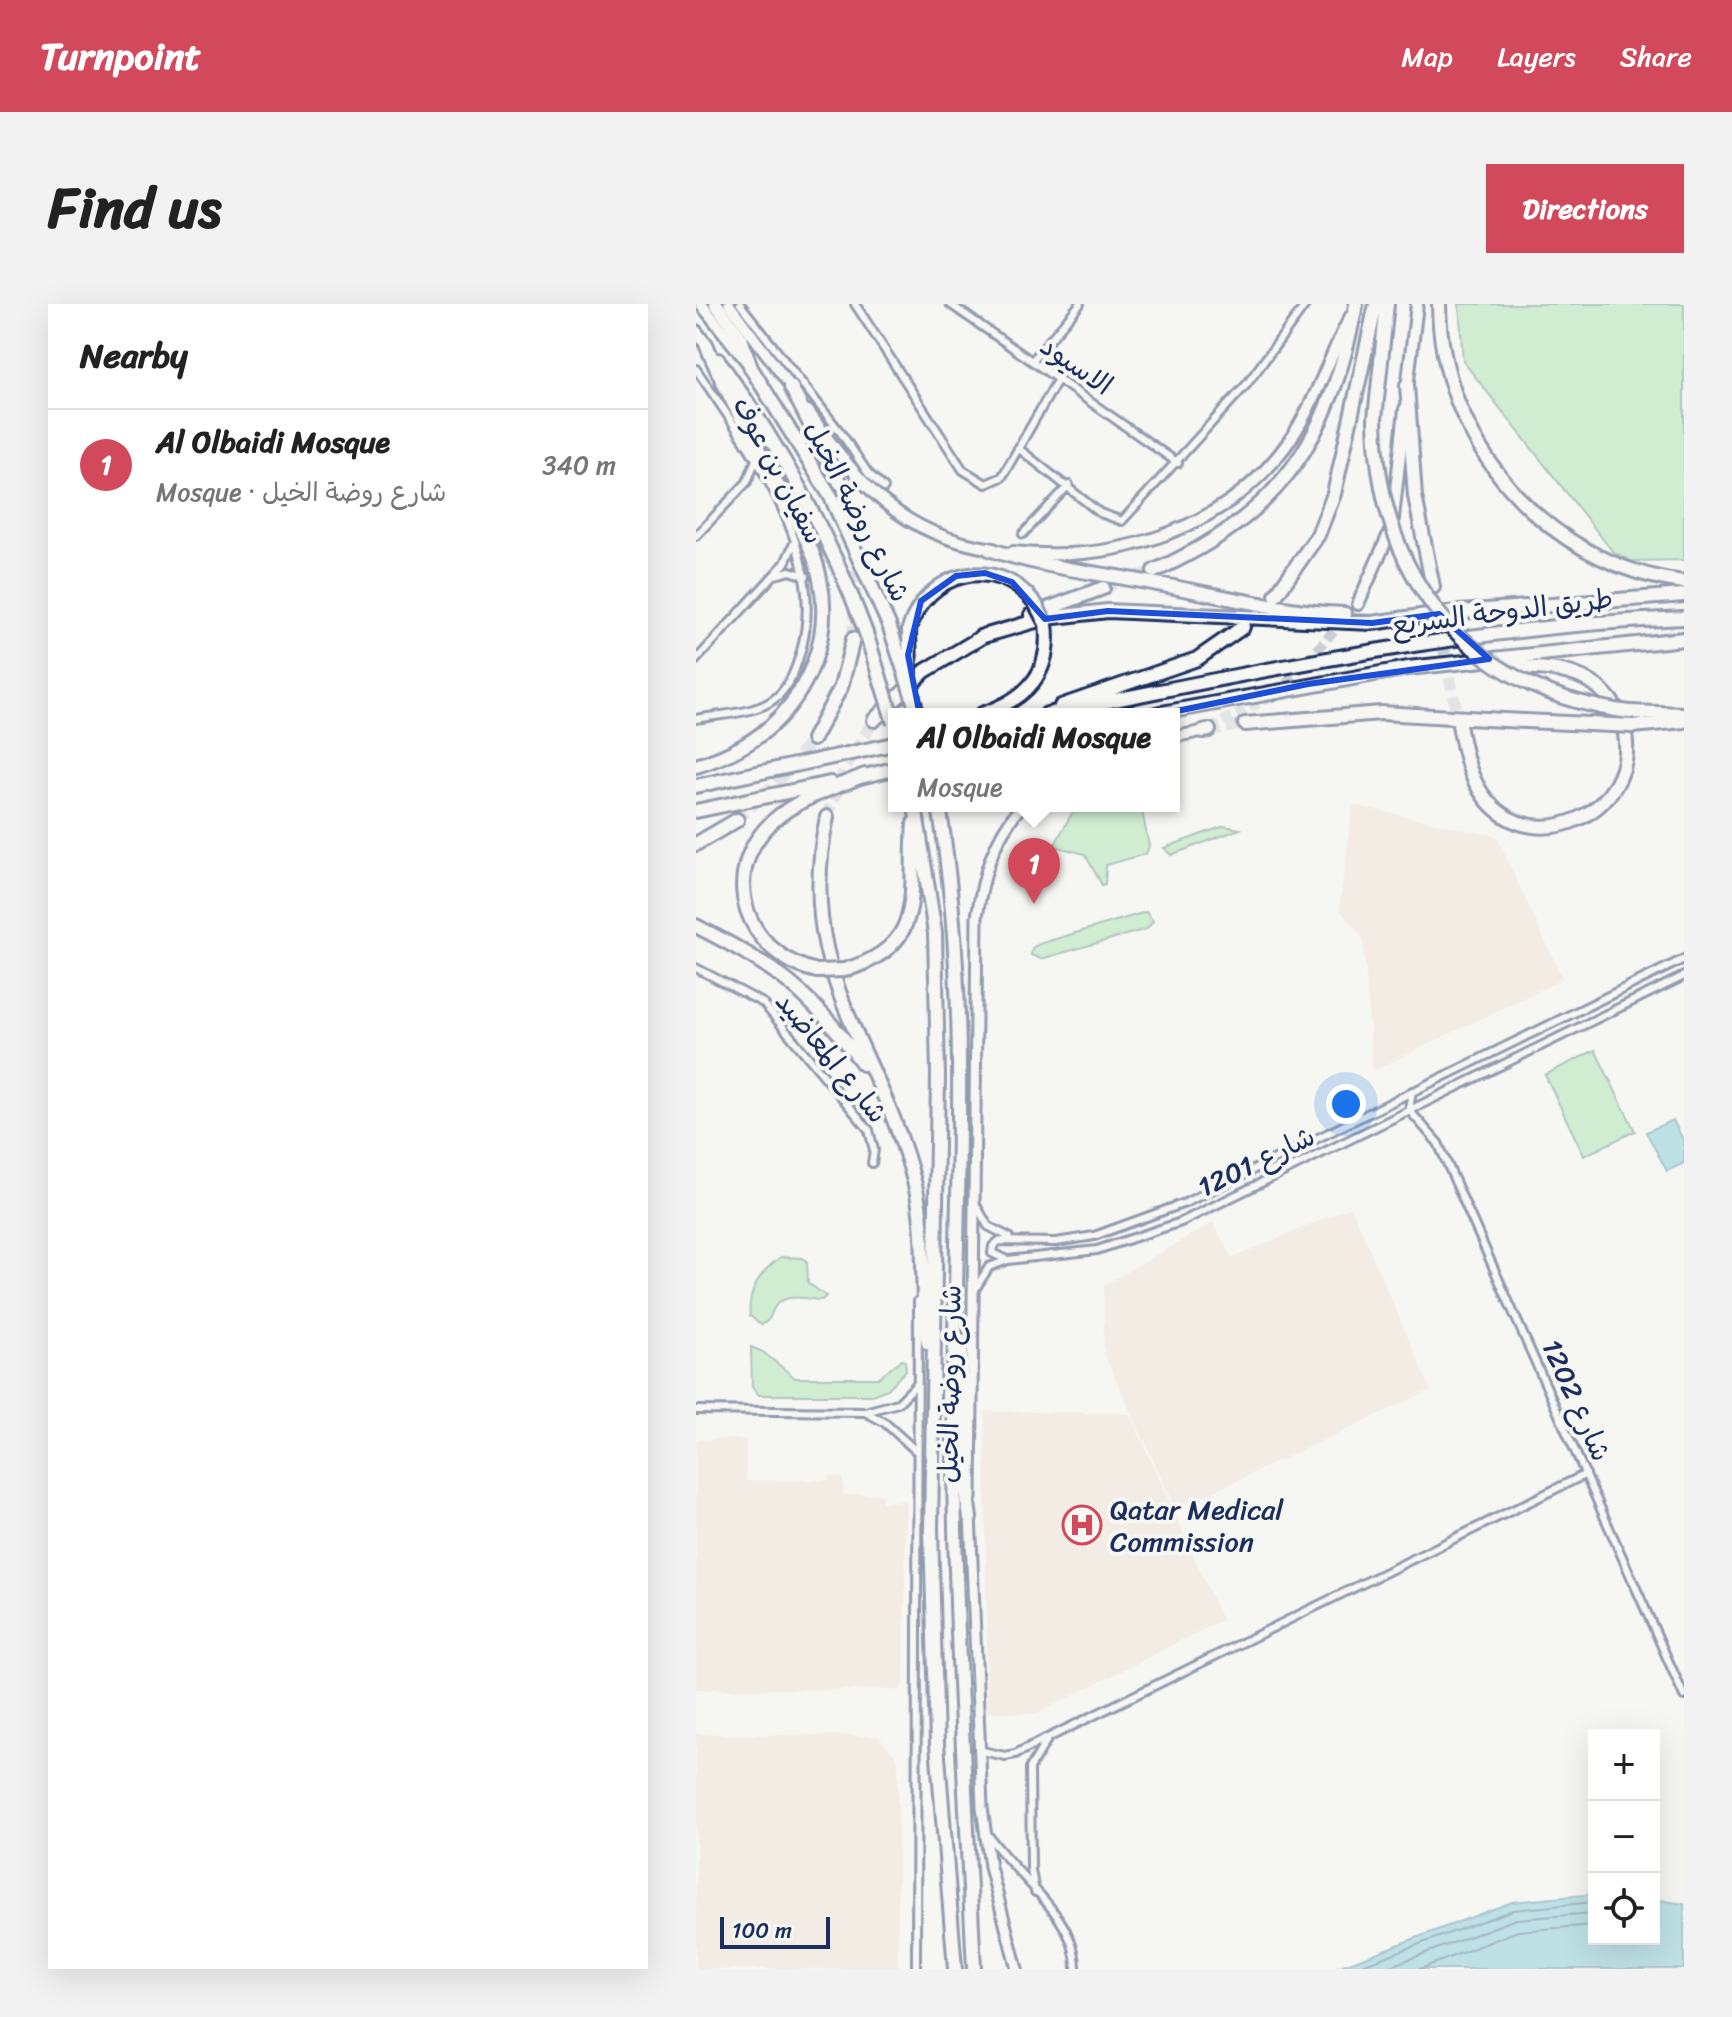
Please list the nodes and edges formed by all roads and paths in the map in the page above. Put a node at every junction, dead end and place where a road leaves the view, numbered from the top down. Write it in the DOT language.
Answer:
graph roads {
  1 [pos="701,304"];
  2 [pos="716,304"];
  3 [pos="729,304"];
  4 [pos="740,304"];
  5 [pos="855,304"];
  6 [pos="950,304"];
  7 [pos="1080,304"];
  8 [pos="1306,304"];
  9 [pos="1376,304"];
  10 [pos="1387,304"];
  11 [pos="1417,304"];
  12 [pos="1439,304"];
  13 [pos="1356,305"];
  14 [pos="696,331"];
  15 [pos="706,344"];
  16 [pos="1032,361"];
  17 [pos="751,368"];
  18 [pos="696,369"];
  19 [pos="1058,379"];
  20 [pos="1407,385"];
  21 [pos="791,387"];
  22 [pos="1018,448"];
  23 [pos="755,462"];
  24 [pos="1178,463"];
  25 [pos="747,482"];
  26 [pos="840,483"];
  27 [pos="767,484"];
  28 [pos="1069,485"];
  29 [pos="884,488"];
  30 [pos="1023,534"];
  31 [pos="696,536"];
  32 [pos="796,540"];
  33 [pos="989,549"];
  34 [pos="1154,571"];
  35 [pos="806,576"];
  36 [pos="772,577"];
  37 [pos="1684,582"];
  38 [pos="1433,587"];
  39 [pos="1103,588"];
  40 [pos="1276,595"];
  41 [pos="1684,595"];
  42 [pos="1358,604"];
  43 [pos="1404,617"];
  44 [pos="1684,618"];
  45 [pos="1243,627"];
  46 [pos="980,637"];
  47 [pos="853,639"];
  48 [pos="1684,639"];
  49 [pos="696,660"];
  50 [pos="1456,662"];
  51 [pos="913,698"];
  52 [pos="889,708"];
  53 [pos="916,708"];
  54 [pos="996,708"];
  55 [pos="1058,708"];
  56 [pos="1076,708"];
  57 [pos="1180,709"];
  58 [pos="1684,714"];
  59 [pos="696,719"];
  60 [pos="874,720"];
  61 [pos="1684,721"];
  62 [pos="1245,724"];
  63 [pos="1459,725"];
  64 [pos="1207,730"];
  65 [pos="1180,736"];
  66 [pos="813,739"];
  67 [pos="888,745"];
  68 [pos="696,766"];
  69 [pos="888,770"];
  70 [pos="865,775"];
  71 [pos="696,786"];
  72 [pos="696,811"];
  73 [pos="915,812"];
  74 [pos="916,812"];
  75 [pos="940,812"];
  76 [pos="1016,812"];
  77 [pos="827,817"];
  78 [pos="737,820"];
  79 [pos="696,844"];
  80 [pos="696,926"];
  81 [pos="1684,959"];
  82 [pos="696,968"];
  83 [pos="1684,976"];
  84 [pos="1611,997"];
  85 [pos="1617,1008"];
  86 [pos="878,1084"];
  87 [pos="1412,1091"];
  88 [pos="1424,1102"];
  89 [pos="1409,1110"];
  90 [pos="1424,1124"];
  91 [pos="872,1163"];
  92 [pos="974,1198"];
  93 [pos="1016,1239"];
  94 [pos="923,1249"];
  95 [pos="1008,1260"];
  96 [pos="974,1291"];
  97 [pos="955,1306"];
  98 [pos="934,1366"];
  99 [pos="917,1382"];
  100 [pos="696,1410"];
  101 [pos="865,1412"];
  102 [pos="916,1450"];
  103 [pos="1586,1474"];
  104 [pos="970,1518"];
  105 [pos="1684,1696"];
  106 [pos="1049,1737"];
  107 [pos="978,1750"];
  108 [pos="985,1830"];
  109 [pos="1037,1895"];
  110 [pos="954,1965"];
  111 [pos="916,1969"];
  112 [pos="974,1969"];
  113 [pos="1017,1969"];
  114 [pos="1076,1969"];
  1 -- 17 [label="main road, شارع روضة الخيل"];
  2 -- 17 [label="highway"];
  3 -- 21 [label="street, شارع روضة الخيل"];
  4 -- 29 [label="street, شارع روضة الخيل"];
  5 -- 22 [label="street"];
  6 -- 16 [label="street, الاسيود"];
  7 -- 16 [label="street"];
  8 -- 24 [label="street"];
  9 -- 40 [label="highway"];
  10 -- 58 [label="highway, bridge"];
  11 -- 20 [label="main road"];
  12 -- 37 [label="highway"];
  13 -- 33 [label="main road"];
  13 -- 34 [label="highway"];
  14 -- 15 [label="main road, شارع روضة الخيل"];
  15 -- 52 [label="highway, شارع روضة الخيل, bridge"];
  15 -- 68 [label="highway"];
  16 -- 19 [label="street, الاسيود"];
  17 -- 51 [label="highway, شارع روضة الخيل, bridge"];
  18 -- 23 [label="street, سفيان بن عوف"];
  19 -- 22 [label="street"];
  19 -- 24 [label="street, الاسيود"];
  20 -- 38 [label="highway"];
  20 -- 42 [label="main road"];
  21 -- 26 [label="highway"];
  21 -- 33 [label="main road"];
  22 -- 28 [label="street"];
  23 -- 25 [label="street"];
  23 -- 27 [label="street, سفيان بن عوف"];
  24 -- 28 [label="street"];
  25 -- 27 [label="street"];
  25 -- 31 [label="street"];
  27 -- 32 [label="street, سفيان بن عوف"];
  28 -- 30 [label="street"];
  32 -- 35 [label="street, سفيان بن عوف"];
  32 -- 36 [label="street"];
  33 -- 43 [label="highway"];
  35 -- 36 [label="street"];
  35 -- 59 [label="street, سفيان بن عوف"];
  36 -- 49 [label="street"];
  39 -- 46 [label="highway"];
  41 -- 43 [label="highway"];
  43 -- 46 [label="highway"];
  44 -- 56 [label="highway, طريق الدوحة السريع"];
  45 -- 55 [label="highway"];
  46 -- 60 [label="highway"];
  47 -- 66 [label="highway"];
  48 -- 50 [label="highway, طريق الدوحة السريع"];
  50 -- 57 [label="highway, طريق الدوحة السريع"];
  50 -- 63 [label="highway"];
  51 -- 53 [label="highway, شارع روضة الخيل"];
  51 -- 54 [label="highway, bridge"];
  61 -- 62 [label="highway, bridge"];
  64 -- 65 [label="street"];
  67 -- 71 [label="highway"];
  69 -- 70 [label="highway"];
  70 -- 72 [label="highway"];
  70 -- 73 [label="highway, bridge"];
  74 -- 98 [label="highway, شارع روضة الخيل"];
  75 -- 97 [label="highway, شارع روضة الخيل"];
  76 -- 92 [label="street, شارع روضة الخيل"];
  77 -- 86 [label="highway"];
  78 -- 79 [label="highway"];
  80 -- 86 [label="highway"];
  81 -- 84 [label="street, شارع 1201"];
  82 -- 91 [label="street, شارع المعاضيد"];
  83 -- 85 [label="street, شارع 1201"];
  84 -- 85 [label="street"];
  84 -- 87 [label="street, شارع 1201"];
  85 -- 88 [label="street, شارع 1201"];
  86 -- 94 [label="highway"];
  87 -- 89 [label="street"];
  87 -- 93 [label="street, شارع 1201"];
  88 -- 89 [label="street, شارع 1201"];
  88 -- 90 [label="street"];
  89 -- 90 [label="street, شارع 1202"];
  89 -- 95 [label="street, شارع 1201"];
  90 -- 103 [label="street, شارع 1202"];
  92 -- 93 [label="street"];
  92 -- 96 [label="street, شارع روضة الخيل"];
  93 -- 95 [label="street"];
  94 -- 98 [label="highway"];
  94 -- 99 [label="street, شارع روضة الخيل"];
  95 -- 96 [label="street"];
  96 -- 104 [label="street, شارع روضة الخيل"];
  97 -- 104 [label="highway"];
  97 -- 112 [label="highway, شارع روضة الخيل"];
  98 -- 110 [label="highway, شارع روضة الخيل"];
  99 -- 101 [label="street"];
  99 -- 102 [label="street, شارع روضة الخيل"];
  100 -- 101 [label="street"];
  101 -- 102 [label="street"];
  102 -- 111 [label="street, شارع روضة الخيل"];
  103 -- 105 [label="street, شارع 1202"];
  103 -- 106 [label="street"];
  104 -- 107 [label="street, شارع روضة الخيل"];
  106 -- 107 [label="street"];
  106 -- 109 [label="street"];
  107 -- 108 [label="street, شارع روضة الخيل"];
  108 -- 109 [label="street"];
  108 -- 113 [label="street, شارع روضة الخيل"];
  109 -- 114 [label="street"];
}
